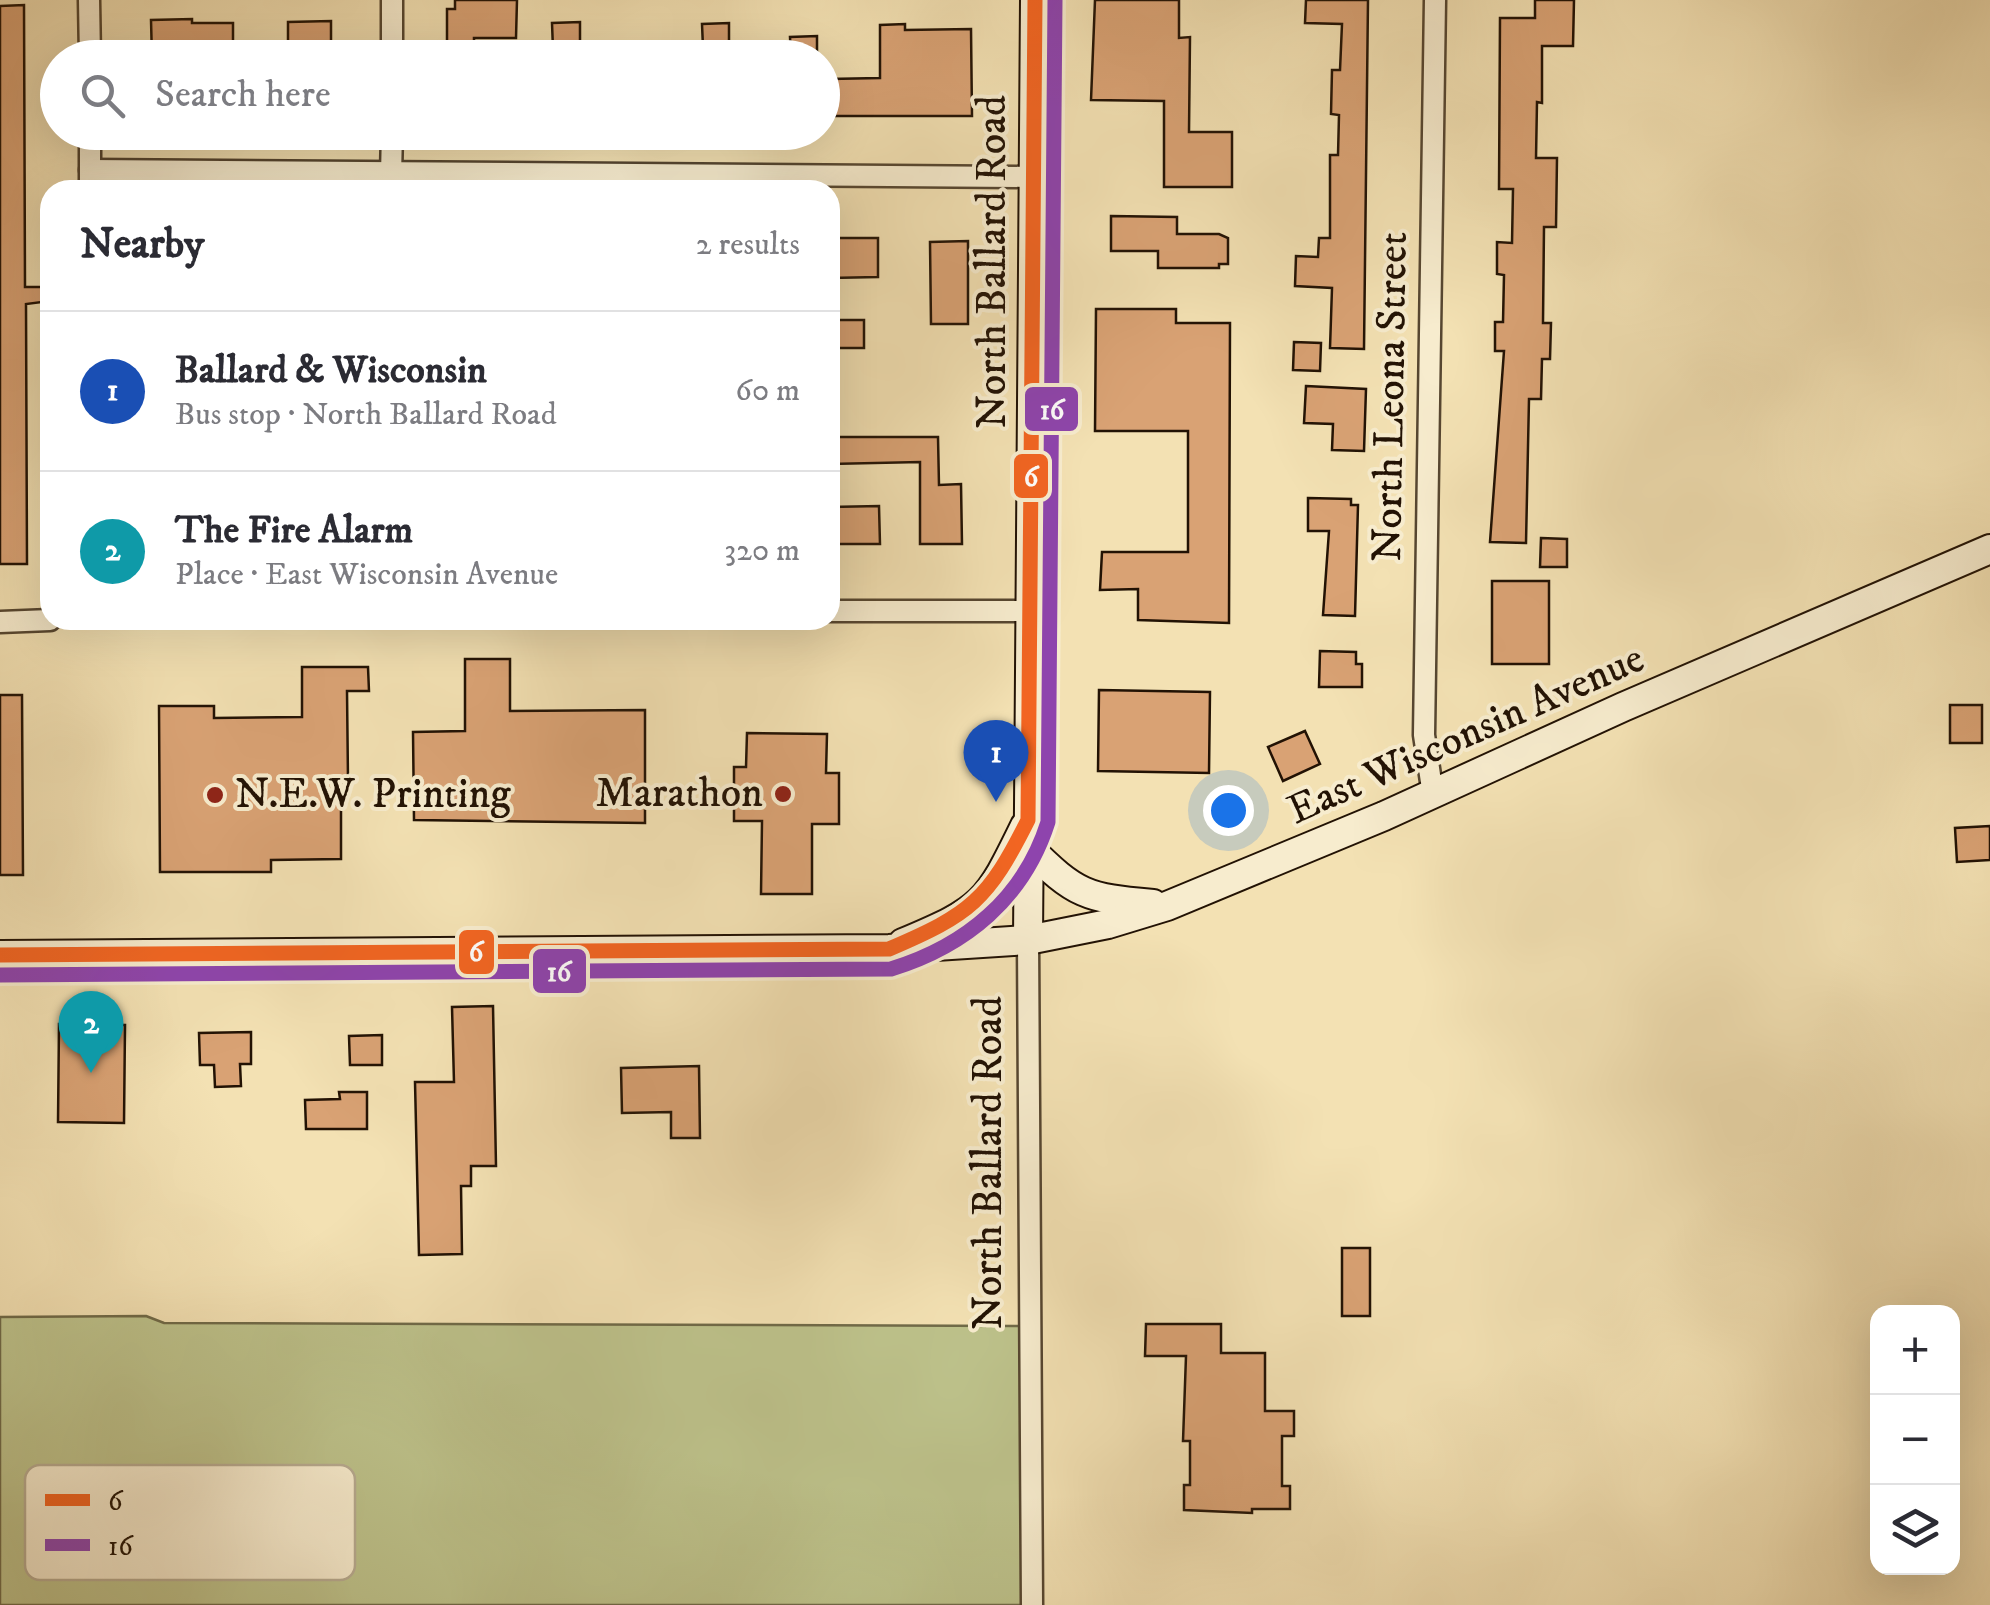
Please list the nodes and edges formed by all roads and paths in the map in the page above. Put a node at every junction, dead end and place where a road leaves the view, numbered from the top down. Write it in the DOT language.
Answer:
graph roads {
  1 [pos="89,0"];
  2 [pos="392,0"];
  3 [pos="1035,0"];
  4 [pos="1435,0"];
  5 [pos="90,40"];
  6 [pos="392,40"];
  7 [pos="90,150"];
  8 [pos="392,150"];
  9 [pos="391,174"];
  10 [pos="1034,178"];
  11 [pos="90,180"];
  12 [pos="1990,550"];
  13 [pos="840,611"];
  14 [pos="1031,611"];
  15 [pos="40,620"];
  16 [pos="0,622"];
  17 [pos="1432,795"];
  18 [pos="1028,834"];
  19 [pos="1168,906"];
  20 [pos="1028,940"];
  21 [pos="889,948"];
  22 [pos="0,956"];
  23 [pos="1032,1605"];
  1 -- 5 [label="street"];
  2 -- 6 [label="street"];
  3 -- 10 [label="main road, North Ballard Road"];
  4 -- 17 [label="street, North Leona Street"];
  7 -- 11 [label="street"];
  8 -- 9 [label="street"];
  9 -- 10 [label="street"];
  9 -- 11 [label="street"];
  10 -- 14 [label="main road, North Ballard Road"];
  12 -- 17 [label="main road, East Wisconsin Avenue"];
  13 -- 14 [label="street"];
  14 -- 18 [label="main road, North Ballard Road"];
  15 -- 16 [label="street"];
  17 -- 19 [label="main road, East Wisconsin Avenue"];
  18 -- 19 [label="main road"];
  18 -- 20 [label="main road, North Ballard Road"];
  18 -- 21 [label="main road"];
  19 -- 20 [label="main road, East Wisconsin Avenue"];
  20 -- 21 [label="main road, East Wisconsin Avenue"];
  20 -- 23 [label="street, North Ballard Road"];
  21 -- 22 [label="main road, East Wisconsin Avenue"];
}
